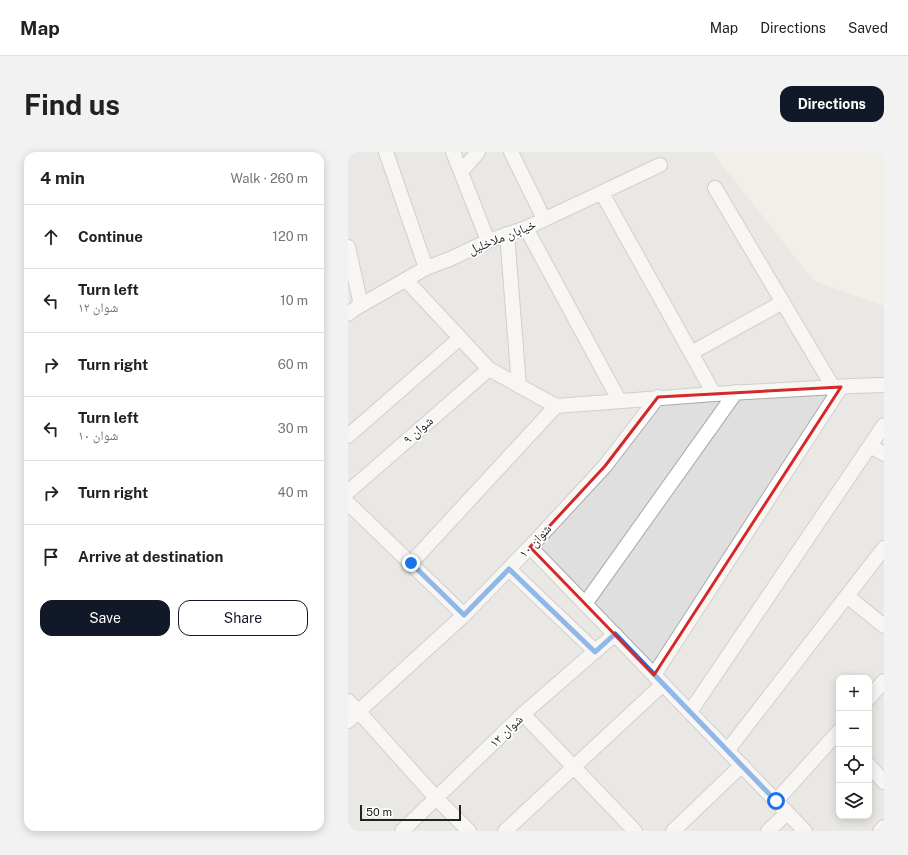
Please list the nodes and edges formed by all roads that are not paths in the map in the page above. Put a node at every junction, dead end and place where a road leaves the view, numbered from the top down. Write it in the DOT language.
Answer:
graph roads {
  1 [pos="386,152"];
  2 [pos="454,152"];
  3 [pos="478,152"];
  4 [pos="511,152"];
  5 [pos="660,165"];
  6 [pos="461,172"];
  7 [pos="715,188"];
  8 [pos="602,192"];
  9 [pos="544,219"];
  10 [pos="526,228"];
  11 [pos="507,234"];
  12 [pos="488,241"];
  13 [pos="348,247"];
  14 [pos="426,268"];
  15 [pos="406,280"];
  16 [pos="783,302"];
  17 [pos="362,305"];
  18 [pos="348,314"];
  19 [pos="460,338"];
  20 [pos="691,353"];
  21 [pos="489,369"];
  22 [pos="884,385"];
  23 [pos="519,386"];
  24 [pos="837,387"];
  25 [pos="736,392"];
  26 [pos="714,394"];
  27 [pos="658,397"];
  28 [pos="619,400"];
  29 [pos="556,406"];
  30 [pos="884,425"];
  31 [pos="348,436"];
  32 [pos="870,446"];
  33 [pos="884,454"];
  34 [pos="348,492"];
  35 [pos="348,502"];
  36 [pos="530,547"];
  37 [pos="884,548"];
  38 [pos="411,563"];
  39 [pos="509,569"];
  40 [pos="847,596"];
  41 [pos="585,604"];
  42 [pos="464,615"];
  43 [pos="884,626"];
  44 [pos="615,634"];
  45 [pos="595,652"];
  46 [pos="658,680"];
  47 [pos="884,681"];
  48 [pos="872,695"];
  49 [pos="348,701"];
  50 [pos="359,712"];
  51 [pos="690,712"];
  52 [pos="523,714"];
  53 [pos="348,721"];
  54 [pos="836,735"];
  55 [pos="727,751"];
  56 [pos="742,765"];
  57 [pos="574,767"];
  58 [pos="872,769"];
  59 [pos="884,782"];
  60 [pos="436,798"];
  61 [pos="776,801"];
  62 [pos="788,813"];
  63 [pos="884,827"];
  64 [pos="402,831"];
  65 [pos="469,831"];
  66 [pos="505,831"];
  67 [pos="635,831"];
  68 [pos="673,831"];
  69 [pos="768,831"];
  70 [pos="805,831"];
  71 [pos="880,831"];
  1 -- 14 [label="street"];
  2 -- 6 [label="street"];
  3 -- 6 [label="street"];
  4 -- 9 [label="street"];
  5 -- 8 [label="street, خیابان ملاخلیل"];
  6 -- 12 [label="street"];
  7 -- 16 [label="street"];
  8 -- 9 [label="street, خیابان ملاخلیل"];
  8 -- 20 [label="street"];
  9 -- 10 [label="street, خیابان ملاخلیل"];
  10 -- 11 [label="street, خیابان ملاخلیل"];
  10 -- 28 [label="street"];
  11 -- 12 [label="street, خیابان ملاخلیل"];
  11 -- 23 [label="street"];
  12 -- 14 [label="street, خیابان ملاخلیل"];
  13 -- 17 [label="street"];
  14 -- 15 [label="street, خیابان ملاخلیل"];
  15 -- 17 [label="street, خیابان ملاخلیل"];
  15 -- 19 [label="street"];
  16 -- 20 [label="street"];
  16 -- 24 [label="street"];
  17 -- 18 [label="street, خیابان ملاخلیل"];
  19 -- 21 [label="street"];
  19 -- 31 [label="street"];
  20 -- 26 [label="street"];
  21 -- 23 [label="street"];
  21 -- 34 [label="street, شوان ۹"];
  22 -- 24 [label="street"];
  23 -- 29 [label="street"];
  24 -- 25 [label="street"];
  24 -- 46 [label="street"];
  25 -- 26 [label="street"];
  25 -- 41 [label="street"];
  26 -- 27 [label="street"];
  27 -- 28 [label="street"];
  27 -- 36 [label="street, شوان ۱۰"];
  28 -- 29 [label="street"];
  29 -- 38 [label="street"];
  30 -- 32 [label="street"];
  32 -- 33 [label="street"];
  32 -- 51 [label="street"];
  35 -- 38 [label="street"];
  36 -- 39 [label="street, شوان ۱۰"];
  36 -- 41 [label="street"];
  37 -- 40 [label="street"];
  38 -- 42 [label="street"];
  39 -- 42 [label="street, شوان ۱۰"];
  39 -- 45 [label="street"];
  40 -- 43 [label="street"];
  40 -- 55 [label="street"];
  41 -- 44 [label="street"];
  42 -- 50 [label="street, شوان ۱۰"];
  44 -- 45 [label="street, شوان ۱۲"];
  44 -- 46 [label="street"];
  45 -- 52 [label="street, شوان ۱۲"];
  46 -- 51 [label="street"];
  46 -- 57 [label="street"];
  47 -- 48 [label="street"];
  49 -- 50 [label="street"];
  50 -- 53 [label="street, شوان ۱۰"];
  50 -- 60 [label="street"];
  51 -- 55 [label="street"];
  52 -- 57 [label="street"];
  52 -- 60 [label="street, شوان ۱۲"];
  54 -- 61 [label="street"];
  55 -- 56 [label="street"];
  56 -- 61 [label="street"];
  56 -- 68 [label="street"];
  57 -- 66 [label="street"];
  57 -- 67 [label="street"];
  58 -- 59 [label="street"];
  60 -- 64 [label="street, شوان ۱۲"];
  60 -- 65 [label="street"];
  61 -- 62 [label="street"];
  62 -- 69 [label="street"];
  62 -- 70 [label="street"];
  63 -- 71 [label="street"];
}
